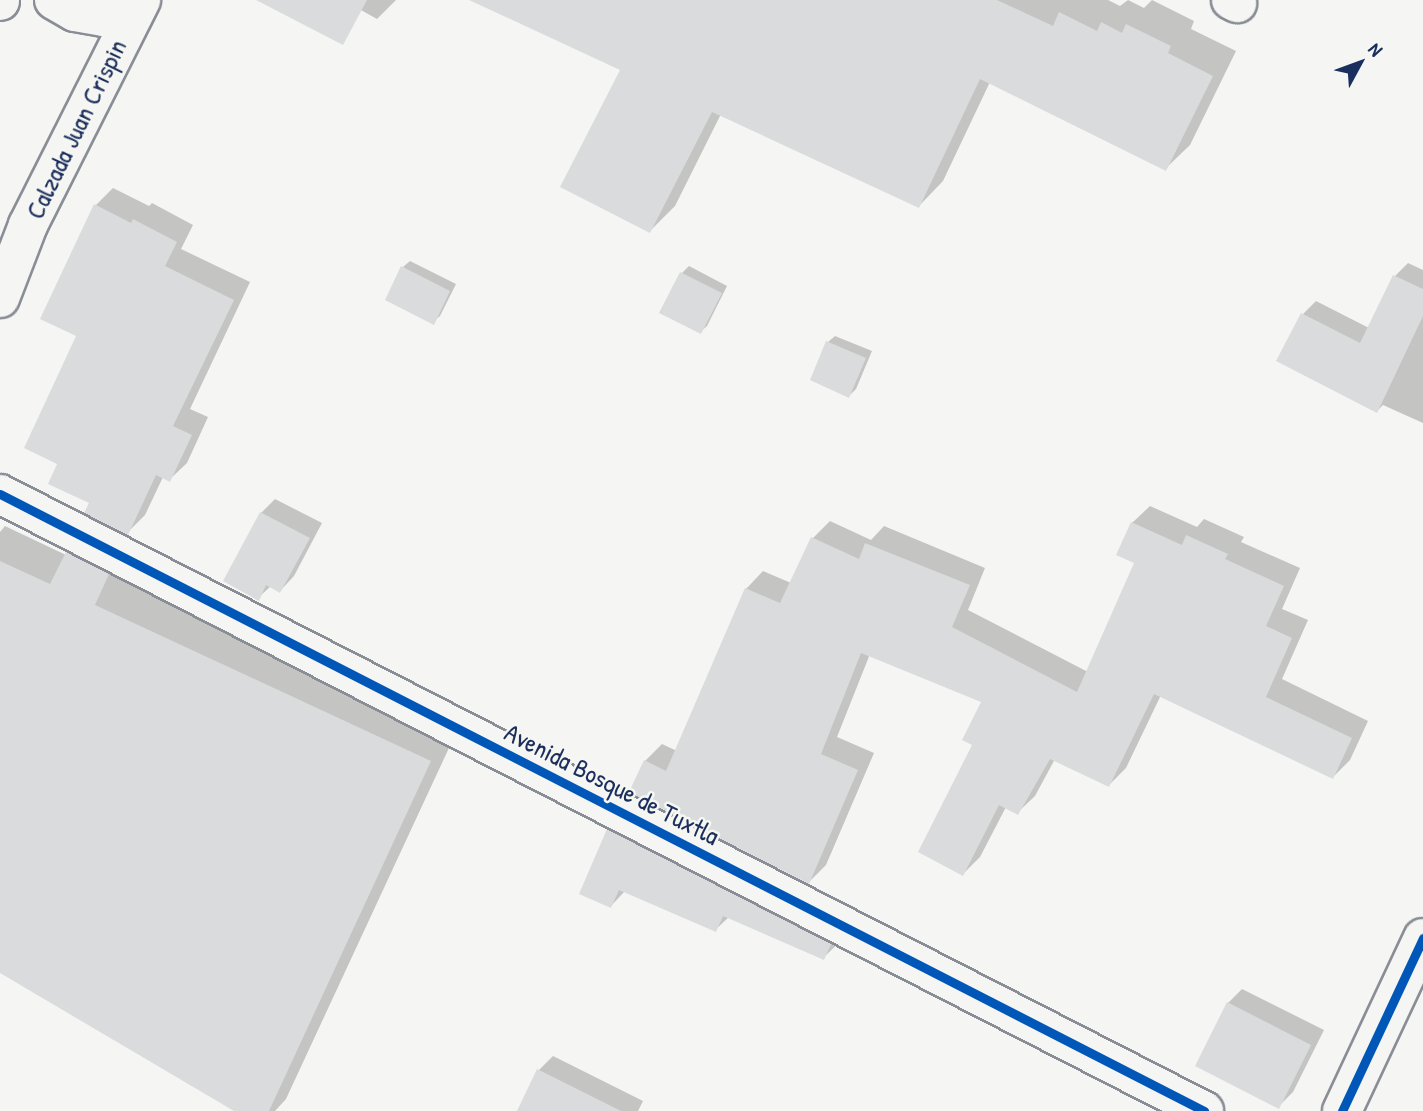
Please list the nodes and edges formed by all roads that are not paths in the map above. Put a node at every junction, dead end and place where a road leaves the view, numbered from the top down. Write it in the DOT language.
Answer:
graph roads {
  1 [pos="54,0"];
  2 [pos="137,7"];
  3 [pos="0,298"];
  4 [pos="0,494"];
  5 [pos="1423,938"];
  6 [pos="1204,1111"];
  7 [pos="1342,1111"];
  1 -- 2 [label="street"];
  2 -- 3 [label="street, Calzada Juan Crispin"];
  4 -- 6 [label="street, Avenida Bosque de Tuxtla"];
  5 -- 7 [label="street"];
}
